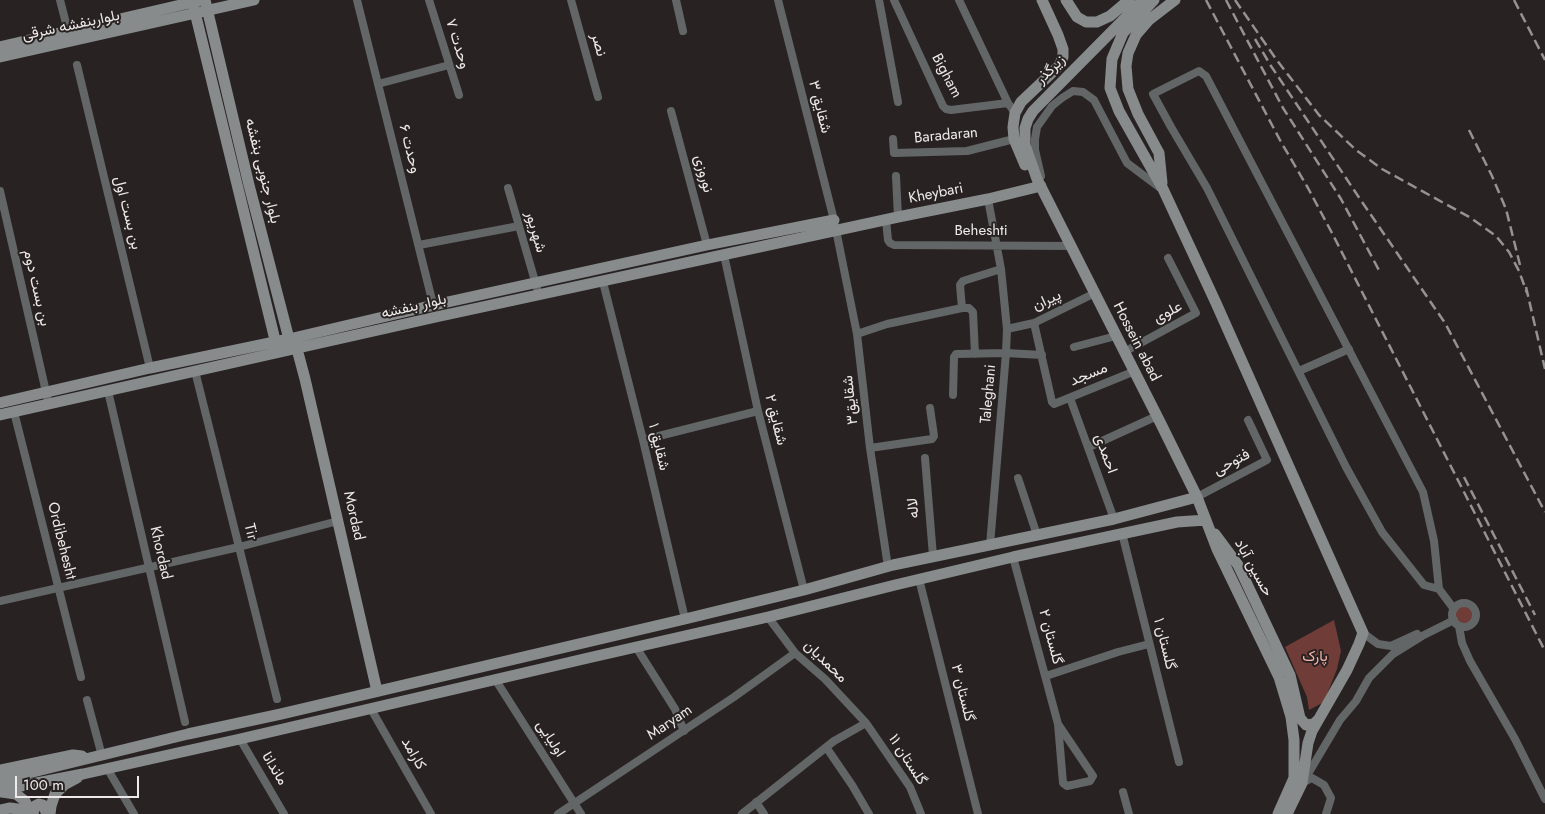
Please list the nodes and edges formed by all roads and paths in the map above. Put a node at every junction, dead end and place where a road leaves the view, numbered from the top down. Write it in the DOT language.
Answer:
graph roads {
  1 [pos="60,0"];
  2 [pos="254,0"];
  3 [pos="357,0"];
  4 [pos="429,0"];
  5 [pos="571,0"];
  6 [pos="676,0"];
  7 [pos="778,0"];
  8 [pos="879,0"];
  9 [pos="894,0"];
  10 [pos="959,0"];
  11 [pos="1042,0"];
  12 [pos="1058,0"];
  13 [pos="1066,0"];
  14 [pos="1129,0"];
  15 [pos="1143,0"];
  16 [pos="1154,0"];
  17 [pos="1175,0"];
  18 [pos="193,1"];
  19 [pos="206,4"];
  20 [pos="195,14"];
  21 [pos="1121,28"];
  22 [pos="683,31"];
  23 [pos="69,36"];
  24 [pos="0,47"];
  25 [pos="0,57"];
  26 [pos="77,64"];
  27 [pos="449,65"];
  28 [pos="378,84"];
  29 [pos="459,95"];
  30 [pos="598,97"];
  31 [pos="898,102"];
  32 [pos="1008,103"];
  33 [pos="671,111"];
  34 [pos="1015,113"];
  35 [pos="893,138"];
  36 [pos="1014,139"];
  37 [pos="896,176"];
  38 [pos="1041,185"];
  39 [pos="508,188"];
  40 [pos="1163,189"];
  41 [pos="0,191"];
  42 [pos="988,199"];
  43 [pos="898,217"];
  44 [pos="886,220"];
  45 [pos="835,225"];
  46 [pos="519,226"];
  47 [pos="787,230"];
  48 [pos="768,233"];
  49 [pos="790,241"];
  50 [pos="419,245"];
  51 [pos="707,245"];
  52 [pos="770,245"];
  53 [pos="997,245"];
  54 [pos="1072,246"];
  55 [pos="724,255"];
  56 [pos="1168,258"];
  57 [pos="1001,269"];
  58 [pos="603,282"];
  59 [pos="536,283"];
  60 [pos="1095,294"];
  61 [pos="539,296"];
  62 [pos="434,305"];
  63 [pos="962,308"];
  64 [pos="436,317"];
  65 [pos="1034,323"];
  66 [pos="1007,329"];
  67 [pos="857,334"];
  68 [pos="1116,336"];
  69 [pos="289,339"];
  70 [pos="276,347"];
  71 [pos="1074,347"];
  72 [pos="297,349"];
  73 [pos="1349,349"];
  74 [pos="1124,352"];
  75 [pos="1006,353"];
  76 [pos="975,354"];
  77 [pos="1042,355"];
  78 [pos="150,368"];
  79 [pos="195,371"];
  80 [pos="1134,371"];
  81 [pos="1299,371"];
  82 [pos="108,391"];
  83 [pos="46,392"];
  84 [pos="953,395"];
  85 [pos="1070,398"];
  86 [pos="0,403"];
  87 [pos="49,405"];
  88 [pos="930,408"];
  89 [pos="758,411"];
  90 [pos="14,412"];
  91 [pos="0,415"];
  92 [pos="1157,416"];
  93 [pos="1248,420"];
  94 [pos="643,440"];
  95 [pos="1089,447"];
  96 [pos="870,448"];
  97 [pos="925,458"];
  98 [pos="1018,478"];
  99 [pos="1197,498"];
  100 [pos="1172,503"];
  101 [pos="1114,519"];
  102 [pos="1206,520"];
  103 [pos="338,521"];
  104 [pos="1177,522"];
  105 [pos="1122,533"];
  106 [pos="1037,535"];
  107 [pos="990,545"];
  108 [pos="239,547"];
  109 [pos="934,556"];
  110 [pos="1013,557"];
  111 [pos="908,562"];
  112 [pos="891,566"];
  113 [pos="149,568"];
  114 [pos="915,580"];
  115 [pos="895,585"];
  116 [pos="58,588"];
  117 [pos="1439,589"];
  118 [pos="804,590"];
  119 [pos="0,601"];
  120 [pos="768,617"];
  121 [pos="1455,618"];
  122 [pos="685,619"];
  123 [pos="1363,633"];
  124 [pos="608,636"];
  125 [pos="584,642"];
  126 [pos="1149,644"];
  127 [pos="636,647"];
  128 [pos="612,652"];
  129 [pos="795,653"];
  130 [pos="588,658"];
  131 [pos="1046,676"];
  132 [pos="81,677"];
  133 [pos="495,679"];
  134 [pos="378,691"];
  135 [pos="277,699"];
  136 [pos="87,700"];
  137 [pos="371,708"];
  138 [pos="1321,717"];
  139 [pos="185,722"];
  140 [pos="866,724"];
  141 [pos="1058,724"];
  142 [pos="684,730"];
  143 [pos="240,738"];
  144 [pos="826,748"];
  145 [pos="102,756"];
  146 [pos="1179,762"];
  147 [pos="2,766"];
  148 [pos="107,768"];
  149 [pos="83,774"];
  150 [pos="0,780"];
  151 [pos="1298,780"];
  152 [pos="0,791"];
  153 [pos="1123,792"];
  154 [pos="1545,799"];
  155 [pos="756,802"];
  156 [pos="575,804"];
  157 [pos="0,810"];
  158 [pos="31,814"];
  159 [pos="48,814"];
  160 [pos="134,814"];
  161 [pos="284,814"];
  162 [pos="431,814"];
  163 [pos="558,814"];
  164 [pos="581,814"];
  165 [pos="742,814"];
  166 [pos="764,814"];
  167 [pos="869,814"];
  168 [pos="921,814"];
  169 [pos="978,814"];
  170 [pos="1129,814"];
  171 [pos="1278,814"];
  172 [pos="1287,814"];
  173 [pos="1326,814"];
  1 -- 23 [label="street"];
  2 -- 19 [label="main road"];
  3 -- 28 [label="street, وحدت ۶"];
  4 -- 27 [label="street, وحدت ۷"];
  5 -- 30 [label="street, نصر"];
  6 -- 22 [label="street"];
  7 -- 45 [label="street, شقایق ۳"];
  8 -- 31 [label="street"];
  9 -- 32 [label="street, Bigham"];
  10 -- 32 [label="street"];
  11 -- 34 [label="main road"];
  12 -- 21 [label="main road"];
  13 -- 14 [label="main road"];
  15 -- 21 [label="main road, زیرگذر"];
  16 -- 21 [label="main road"];
  17 -- 40 [label="main road"];
  18 -- 19 [label="main road"];
  18 -- 20 [label="main road, بلوار جنوبی بنفشه"];
  18 -- 23 [label="main road"];
  19 -- 20 [label="main road, بلواربنفشه شرقی"];
  19 -- 69 [label="main road, بلوار جنوبی بنفشه"];
  20 -- 23 [label="main road, بلواربنفشه شرقی"];
  20 -- 70 [label="main road, بلوار جنوبی بنفشه"];
  21 -- 38 [label="main road, زیرگذر"];
  21 -- 40 [label="main road"];
  23 -- 24 [label="main road"];
  23 -- 25 [label="main road, بلواربنفشه شرقی"];
  26 -- 78 [label="street, بن بست اول"];
  27 -- 28 [label="street"];
  27 -- 29 [label="street, وحدت ۷"];
  28 -- 50 [label="street, وحدت ۶"];
  32 -- 34 [label="street"];
  33 -- 51 [label="street, نوروزی"];
  34 -- 36 [label="main road"];
  35 -- 36 [label="street, Baradaran"];
  36 -- 38 [label="main road"];
  37 -- 43 [label="street"];
  38 -- 40 [label="street"];
  38 -- 42 [label="main road, Kheybari"];
  38 -- 54 [label="main road, Hossein abad"];
  39 -- 46 [label="street, شهریور"];
  40 -- 123 [label="main road"];
  41 -- 83 [label="street, بن بست دوم"];
  42 -- 43 [label="main road, Kheybari"];
  42 -- 53 [label="street, Taleghani"];
  43 -- 44 [label="main road, Kheybari"];
  44 -- 45 [label="main road, Kheybari"];
  44 -- 53 [label="street, Beheshti"];
  45 -- 47 [label="main road, بلوار بنفشه"];
  45 -- 49 [label="main road, بلوار بنفشه"];
  45 -- 67 [label="street, شقایق۳"];
  46 -- 50 [label="street"];
  46 -- 59 [label="street, شهریور"];
  47 -- 48 [label="main road, بلوار بنفشه"];
  47 -- 49 [label="main road"];
  48 -- 51 [label="main road, بلوار بنفشه"];
  48 -- 52 [label="main road"];
  49 -- 52 [label="main road, بلوار بنفشه"];
  50 -- 62 [label="street, وحدت ۶"];
  51 -- 59 [label="main road, بلوار بنفشه"];
  52 -- 55 [label="main road, بلوار بنفشه"];
  53 -- 54 [label="street, Beheshti"];
  53 -- 57 [label="street, Taleghani"];
  54 -- 60 [label="main road, Hossein abad"];
  55 -- 58 [label="main road, بلوار بنفشه"];
  55 -- 89 [label="street, شقایق ۲"];
  56 -- 74 [label="street, علوی"];
  57 -- 63 [label="street"];
  57 -- 66 [label="street, Taleghani"];
  58 -- 61 [label="main road, بلوار بنفشه"];
  58 -- 94 [label="street, شقایق ۱"];
  59 -- 61 [label="street, شهریور"];
  59 -- 62 [label="main road, بلوار بنفشه"];
  60 -- 65 [label="street, پیران"];
  60 -- 68 [label="main road, Hossein abad"];
  61 -- 64 [label="main road, بلوار بنفشه"];
  62 -- 64 [label="street, وحدت ۶"];
  62 -- 69 [label="main road, بلوار بنفشه"];
  63 -- 67 [label="street"];
  63 -- 76 [label="street"];
  64 -- 72 [label="main road, بلوار بنفشه"];
  65 -- 66 [label="street, پیران"];
  65 -- 77 [label="street"];
  66 -- 75 [label="street, Taleghani"];
  67 -- 96 [label="street, شقایق۳"];
  68 -- 71 [label="street"];
  68 -- 74 [label="main road, Hossein abad"];
  69 -- 70 [label="main road, بلوار بنفشه"];
  69 -- 72 [label="main road"];
  70 -- 72 [label="main road, بلوار بنفشه"];
  70 -- 78 [label="main road, بلوار بنفشه"];
  70 -- 79 [label="main road, بلوار بنفشه"];
  72 -- 103 [label="main road, Mordad"];
  73 -- 81 [label="street"];
  73 -- 81 [label="street"];
  73 -- 117 [label="street"];
  74 -- 80 [label="main road, Hossein abad"];
  75 -- 76 [label="street"];
  75 -- 77 [label="street"];
  75 -- 107 [label="street, Taleghani"];
  76 -- 84 [label="street"];
  77 -- 85 [label="street, مسجد"];
  78 -- 83 [label="main road, بلوار بنفشه"];
  79 -- 82 [label="main road, بلوار بنفشه"];
  79 -- 108 [label="street, Tir"];
  80 -- 85 [label="street, مسجد"];
  80 -- 92 [label="main road, Hossein abad"];
  81 -- 117 [label="street"];
  82 -- 87 [label="main road, بلوار بنفشه"];
  82 -- 113 [label="street, Khordad"];
  83 -- 86 [label="main road, بلوار بنفشه"];
  83 -- 87 [label="street, بن بست دوم"];
  85 -- 95 [label="street, احمدی"];
  87 -- 90 [label="main road, بلوار بنفشه"];
  88 -- 96 [label="street"];
  89 -- 94 [label="street"];
  89 -- 118 [label="street, شقایق ۲"];
  90 -- 91 [label="main road, بلوار بنفشه"];
  90 -- 116 [label="street, Ordibehesht"];
  92 -- 95 [label="street"];
  92 -- 99 [label="main road, Hossein abad"];
  93 -- 99 [label="street, فتوحی"];
  94 -- 122 [label="street, شقایق ۱"];
  95 -- 101 [label="street, احمدی"];
  96 -- 112 [label="street, شقایق۳"];
  97 -- 109 [label="street, لاله"];
  98 -- 106 [label="street"];
  99 -- 100 [label="main road"];
  99 -- 102 [label="main road, Hossein abad"];
  100 -- 101 [label="main road"];
  100 -- 104 [label="main road"];
  101 -- 106 [label="main road"];
  102 -- 104 [label="main road"];
  102 -- 138 [label="main road, حسین آباد"];
  102 -- 151 [label="main road, حسین آباد"];
  103 -- 108 [label="street"];
  103 -- 134 [label="main road, Mordad"];
  104 -- 105 [label="main road"];
  105 -- 110 [label="main road"];
  105 -- 126 [label="street, گلستان ۱"];
  106 -- 107 [label="main road"];
  107 -- 109 [label="main road"];
  108 -- 113 [label="street"];
  108 -- 135 [label="street, Tir"];
  109 -- 111 [label="main road"];
  110 -- 114 [label="main road"];
  110 -- 131 [label="street, گلستان ۲"];
  111 -- 112 [label="main road"];
  111 -- 114 [label="main road"];
  112 -- 115 [label="main road"];
  112 -- 118 [label="main road"];
  113 -- 116 [label="street"];
  113 -- 139 [label="street, Khordad"];
  114 -- 115 [label="main road"];
  114 -- 169 [label="street, گلستان ۳"];
  115 -- 120 [label="main road"];
  116 -- 119 [label="street"];
  116 -- 132 [label="street, Ordibehesht"];
  117 -- 121 [label="street"];
  118 -- 122 [label="main road"];
  120 -- 127 [label="main road"];
  120 -- 129 [label="street, محمدیان"];
  121 -- 123 [label="street"];
  121 -- 151 [label="street"];
  121 -- 154 [label="street"];
  122 -- 124 [label="main road"];
  123 -- 138 [label="main road"];
  124 -- 125 [label="main road"];
  124 -- 128 [label="main road"];
  125 -- 130 [label="main road"];
  125 -- 134 [label="main road"];
  126 -- 131 [label="street"];
  126 -- 146 [label="street, گلستان ۱"];
  127 -- 128 [label="main road"];
  127 -- 142 [label="street"];
  128 -- 130 [label="main road"];
  129 -- 140 [label="street, محمدیان"];
  129 -- 142 [label="street, Maryam"];
  130 -- 133 [label="main road"];
  131 -- 141 [label="street, گلستان ۲"];
  133 -- 137 [label="main road"];
  133 -- 156 [label="street, اولیایی"];
  134 -- 145 [label="main road"];
  136 -- 145 [label="street"];
  137 -- 143 [label="main road"];
  137 -- 162 [label="street, کارامد"];
  138 -- 151 [label="main road"];
  140 -- 144 [label="street"];
  140 -- 168 [label="street, گلستان ۱۱"];
  141 -- 141 [label="street, گلستان ۲"];
  142 -- 156 [label="street, Maryam"];
  143 -- 148 [label="main road"];
  143 -- 161 [label="street, ماندانا"];
  144 -- 155 [label="street"];
  144 -- 167 [label="street"];
  145 -- 147 [label="main road"];
  145 -- 150 [label="main road"];
  148 -- 149 [label="main road"];
  148 -- 160 [label="street"];
  149 -- 152 [label="main road"];
  149 -- 159 [label="main road"];
  151 -- 171 [label="main road"];
  151 -- 172 [label="main road"];
  151 -- 173 [label="street"];
  152 -- 158 [label="main road"];
  153 -- 170 [label="street"];
  155 -- 165 [label="street"];
  155 -- 166 [label="street"];
  156 -- 163 [label="street, Maryam"];
  156 -- 164 [label="street, اولیایی"];
  157 -- 158 [label="main road"];
  158 -- 159 [label="main road"];
}
